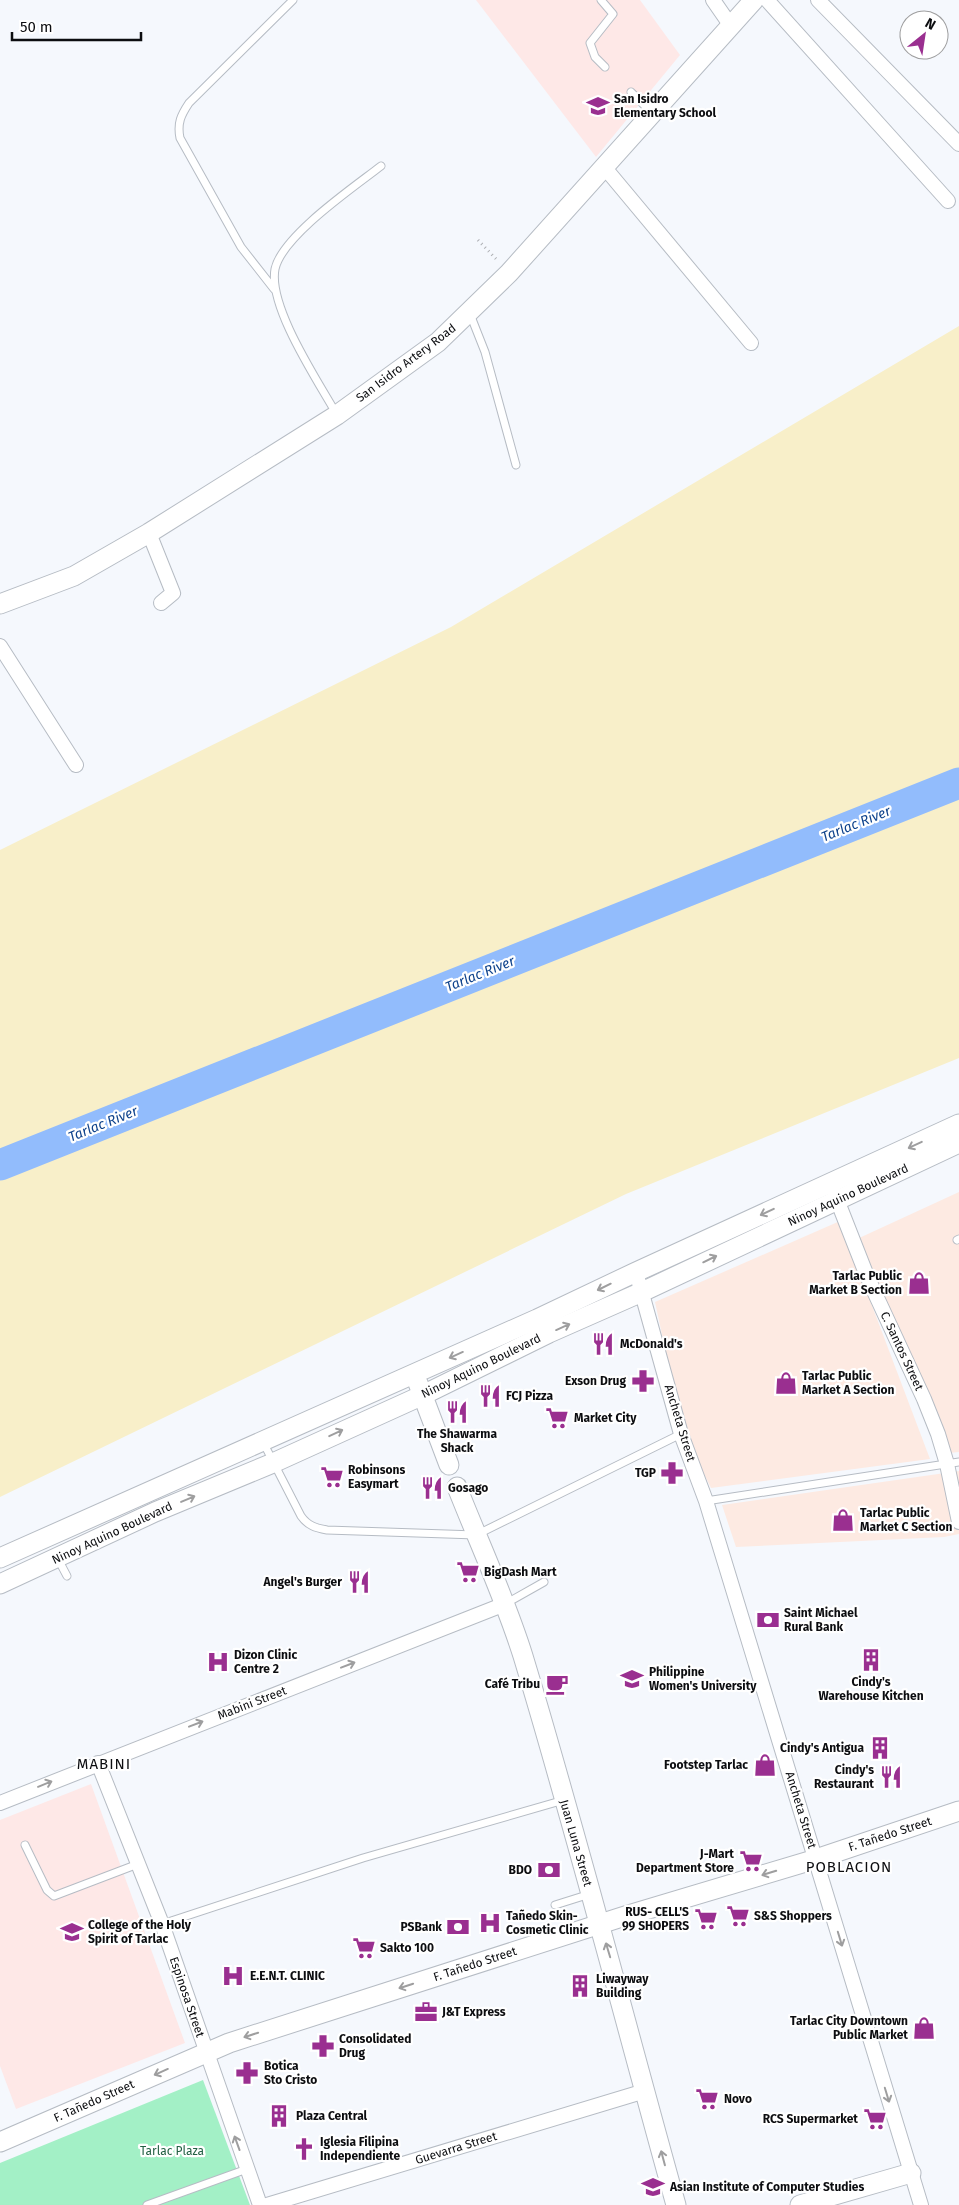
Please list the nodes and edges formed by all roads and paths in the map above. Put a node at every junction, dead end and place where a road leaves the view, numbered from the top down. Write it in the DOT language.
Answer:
graph roads {
  1 [pos="293,0"];
  2 [pos="601,0"];
  3 [pos="714,0"];
  4 [pos="754,0"];
  5 [pos="766,0"];
  6 [pos="818,0"];
  7 [pos="732,26"];
  8 [pos="606,67"];
  9 [pos="631,92"];
  10 [pos="653,114"];
  11 [pos="959,144"];
  12 [pos="381,166"];
  13 [pos="605,168"];
  14 [pos="948,201"];
  15 [pos="478,240"];
  16 [pos="509,273"];
  17 [pos="274,289"];
  18 [pos="470,313"];
  19 [pos="751,343"];
  20 [pos="337,415"];
  21 [pos="516,464"];
  22 [pos="148,533"];
  23 [pos="161,603"];
  24 [pos="0,604"];
  25 [pos="0,646"];
  26 [pos="76,765"];
  27 [pos="959,1124"];
  28 [pos="959,1143"];
  29 [pos="831,1183"];
  30 [pos="838,1201"];
  31 [pos="636,1272"];
  32 [pos="642,1292"];
  33 [pos="414,1373"];
  34 [pos="423,1395"];
  35 [pos="681,1434"];
  36 [pos="263,1442"];
  37 [pos="273,1463"];
  38 [pos="953,1463"];
  39 [pos="449,1466"];
  40 [pos="457,1486"];
  41 [pos="706,1501"];
  42 [pos="959,1522"];
  43 [pos="476,1536"];
  44 [pos="0,1558"];
  45 [pos="58,1559"];
  46 [pos="67,1576"];
  47 [pos="544,1582"];
  48 [pos="0,1584"];
  49 [pos="504,1604"];
  50 [pos="98,1763"];
  51 [pos="564,1800"];
  52 [pos="0,1803"];
  53 [pos="959,1811"];
  54 [pos="25,1845"];
  55 [pos="816,1859"];
  56 [pos="138,1864"];
  57 [pos="590,1894"];
  58 [pos="556,1905"];
  59 [pos="162,1924"];
  60 [pos="599,1924"];
  61 [pos="206,2053"];
  62 [pos="644,2091"];
  63 [pos="0,2142"];
  64 [pos="247,2169"];
  65 [pos="911,2173"];
  66 [pos="146,2205"];
  67 [pos="260,2205"];
  68 [pos="267,2205"];
  69 [pos="676,2205"];
  70 [pos="800,2205"];
  71 [pos="921,2205"];
  1 -- 17 [label="lane"];
  2 -- 8 [label="lane"];
  3 -- 7 [label="street"];
  4 -- 7 [label="main road, San Isidro Artery Road"];
  5 -- 14 [label="street"];
  6 -- 11 [label="street"];
  7 -- 10 [label="main road, San Isidro Artery Road"];
  9 -- 10 [label="lane"];
  10 -- 13 [label="main road, San Isidro Artery Road"];
  12 -- 17 [label="lane"];
  13 -- 16 [label="main road, San Isidro Artery Road"];
  13 -- 19 [label="street"];
  15 -- 16 [label="path"];
  16 -- 18 [label="main road, San Isidro Artery Road"];
  17 -- 20 [label="lane"];
  18 -- 20 [label="main road, San Isidro Artery Road"];
  18 -- 21 [label="lane"];
  20 -- 22 [label="main road, San Isidro Artery Road"];
  22 -- 23 [label="street"];
  22 -- 24 [label="main road, San Isidro Artery Road"];
  25 -- 26 [label="street"];
  27 -- 29 [label="main road, Ninoy Aquino Boulevard, one-way"];
  28 -- 30 [label="main road, Ninoy Aquino Boulevard"];
  29 -- 30 [label="street, C. Santos Street"];
  29 -- 31 [label="main road, Ninoy Aquino Boulevard, one-way"];
  32 -- 30 [label="main road, Ninoy Aquino Boulevard, one-way"];
  30 -- 38 [label="street, C. Santos Street"];
  31 -- 32 [label="street, Ancheta Street"];
  31 -- 33 [label="main road, Ninoy Aquino Boulevard, one-way"];
  34 -- 32 [label="main road, Ninoy Aquino Boulevard, one-way"];
  32 -- 35 [label="street, Ancheta Street"];
  33 -- 34 [label="main road"];
  33 -- 36 [label="main road, Ninoy Aquino Boulevard"];
  37 -- 34 [label="main road, Ninoy Aquino Boulevard, one-way"];
  34 -- 39 [label="main road"];
  35 -- 41 [label="street, Ancheta Street"];
  35 -- 43 [label="lane"];
  36 -- 37 [label="lane"];
  36 -- 44 [label="main road, Ninoy Aquino Boulevard"];
  37 -- 43 [label="lane"];
  45 -- 37 [label="main road, Ninoy Aquino Boulevard, one-way"];
  38 -- 41 [label="lane"];
  38 -- 42 [label="street, C. Santos Street"];
  40 -- 43 [label="main road, Juan Luna Street"];
  41 -- 55 [label="street, Ancheta Street"];
  43 -- 49 [label="main road, Juan Luna Street"];
  45 -- 46 [label="lane"];
  45 -- 48 [label="main road, Ninoy Aquino Boulevard"];
  47 -- 49 [label="lane"];
  50 -- 49 [label="street, Mabini Street, one-way"];
  49 -- 51 [label="main road, Juan Luna Street"];
  52 -- 50 [label="street, Mabini Street, one-way"];
  50 -- 56 [label="street, Espinosa Street"];
  51 -- 57 [label="main road, Juan Luna Street"];
  51 -- 59 [label="lane"];
  53 -- 55 [label="main road, F. Tañedo Street"];
  54 -- 56 [label="lane"];
  55 -- 60 [label="main road, F. Tañedo Street, one-way"];
  55 -- 65 [label="street, Ancheta Street, one-way"];
  56 -- 59 [label="street, Espinosa Street"];
  57 -- 58 [label="lane"];
  57 -- 60 [label="main road, Juan Luna Street"];
  59 -- 61 [label="street, Espinosa Street"];
  60 -- 61 [label="main road, F. Tañedo Street, one-way"];
  62 -- 60 [label="main road, Juan Luna Street, one-way"];
  61 -- 63 [label="main road, F. Tañedo Street, one-way"];
  64 -- 61 [label="street, Espinosa Street, one-way"];
  62 -- 68 [label="street, Guevarra Street"];
  69 -- 62 [label="main road, Juan Luna Street, one-way"];
  64 -- 66 [label="lane"];
  64 -- 67 [label="street, Espinosa Street"];
  65 -- 70 [label="main road"];
  65 -- 71 [label="street, Ancheta Street"];
}
